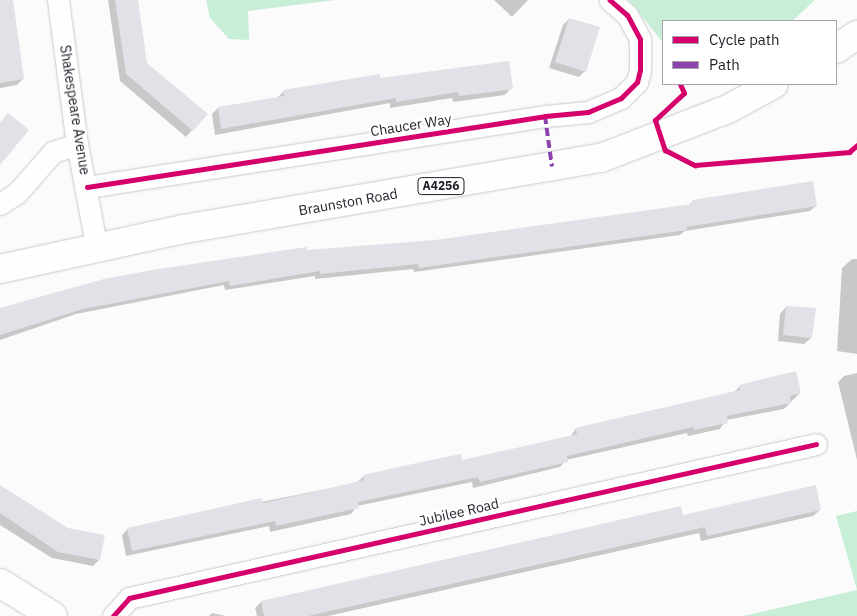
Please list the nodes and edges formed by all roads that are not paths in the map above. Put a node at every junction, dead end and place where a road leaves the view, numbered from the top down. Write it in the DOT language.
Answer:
graph roads {
  1 [pos="58,0"];
  2 [pos="610,0"];
  3 [pos="857,34"];
  4 [pos="837,47"];
  5 [pos="772,85"];
  6 [pos="77,144"];
  7 [pos="87,187"];
  8 [pos="0,204"];
  9 [pos="97,249"];
  10 [pos="0,269"];
  11 [pos="816,444"];
  12 [pos="0,583"];
  13 [pos="53,616"];
  14 [pos="114,616"];
  1 -- 6 [label="street, Shakespeare Avenue"];
  2 -- 7 [label="street, Chaucer Way"];
  3 -- 4 [label="main road"];
  5 -- 9 [label="main road, Braunston Road / A4256"];
  6 -- 7 [label="street, Shakespeare Avenue"];
  6 -- 8 [label="street"];
  7 -- 9 [label="street, Shakespeare Avenue"];
  9 -- 10 [label="main road, Braunston Road"];
  11 -- 14 [label="street, Jubilee Road"];
  12 -- 13 [label="main road"];
}
